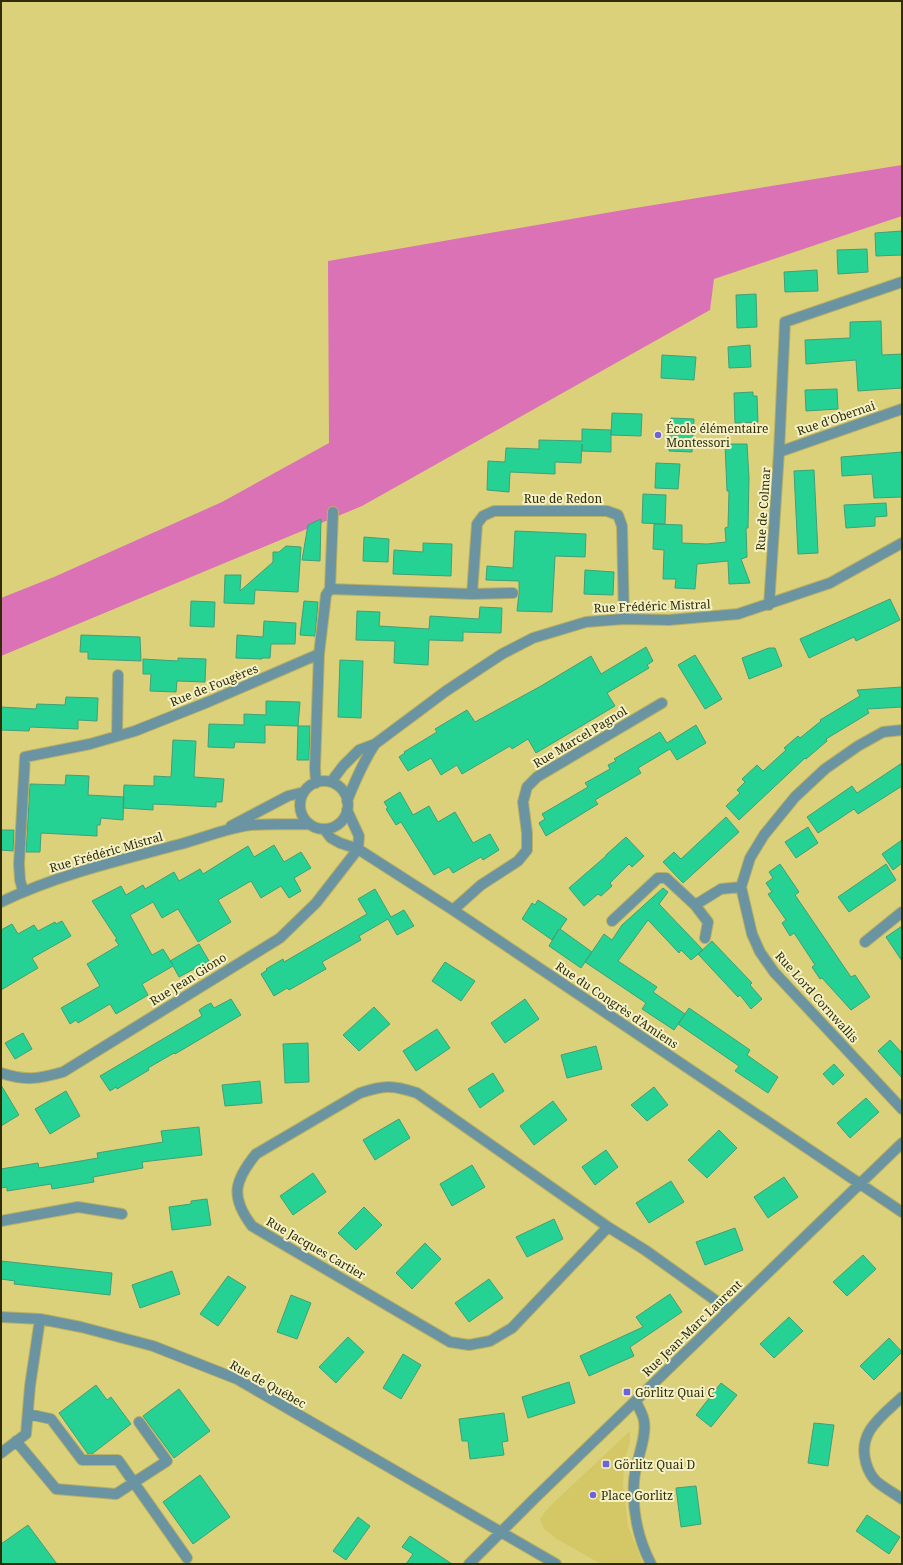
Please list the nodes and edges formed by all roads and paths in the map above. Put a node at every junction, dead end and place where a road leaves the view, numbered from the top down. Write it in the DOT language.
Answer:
graph roads {
  1 [pos="902,282"];
  2 [pos="902,409"];
  3 [pos="779,452"];
  4 [pos="333,512"];
  5 [pos="902,543"];
  6 [pos="330,589"];
  7 [pos="513,593"];
  8 [pos="472,594"];
  9 [pos="769,605"];
  10 [pos="624,619"];
  11 [pos="319,654"];
  12 [pos="118,675"];
  13 [pos="662,703"];
  14 [pos="902,730"];
  15 [pos="117,736"];
  16 [pos="375,744"];
  17 [pos="331,782"];
  18 [pos="316,783"];
  19 [pos="304,792"];
  20 [pos="347,806"];
  21 [pos="308,824"];
  22 [pos="324,829"];
  23 [pos="220,832"];
  24 [pos="358,849"];
  25 [pos="741,887"];
  26 [pos="23,891"];
  27 [pos="1,902"];
  28 [pos="695,905"];
  29 [pos="453,910"];
  30 [pos="902,912"];
  31 [pos="612,921"];
  32 [pos="706,938"];
  33 [pos="865,942"];
  34 [pos="1,1073"];
  35 [pos="902,1109"];
  36 [pos="902,1143"];
  37 [pos="860,1184"];
  38 [pos="902,1212"];
  39 [pos="122,1214"];
  40 [pos="1,1221"];
  41 [pos="608,1227"];
  42 [pos="729,1310"];
  43 [pos="1,1317"];
  44 [pos="40,1319"];
  45 [pos="902,1397"];
  46 [pos="636,1401"];
  47 [pos="28,1414"];
  48 [pos="139,1422"];
  49 [pos="16,1441"];
  50 [pos="1,1453"];
  51 [pos="134,1482"];
  52 [pos="902,1499"];
  53 [pos="501,1532"];
  54 [pos="187,1558"];
  55 [pos="469,1564"];
  56 [pos="556,1564"];
  57 [pos="651,1564"];
  1 -- 3 [label="street, Rue de Colmar"];
  2 -- 3 [label="street, Rue d'Obernai"];
  3 -- 9 [label="street, Rue de Colmar"];
  4 -- 6 [label="street"];
  5 -- 9 [label="street, Rue Frédéric Mistral"];
  6 -- 8 [label="street"];
  6 -- 11 [label="street"];
  7 -- 8 [label="street"];
  8 -- 10 [label="street, Rue de Redon"];
  9 -- 10 [label="street, Rue Frédéric Mistral"];
  10 -- 16 [label="street, Rue Frédéric Mistral"];
  11 -- 15 [label="street, Rue de Fougères"];
  11 -- 18 [label="street"];
  12 -- 15 [label="street"];
  13 -- 29 [label="street, Rue Marcel Pagnol"];
  14 -- 25 [label="street"];
  15 -- 26 [label="street, Rue de Fougères"];
  16 -- 17 [label="street, Rue Frédéric Mistral"];
  16 -- 20 [label="street, Rue Frédéric Mistral"];
  17 -- 18 [label="street"];
  17 -- 20 [label="street"];
  18 -- 19 [label="street"];
  19 -- 21 [label="street"];
  19 -- 23 [label="street, Rue Frédéric Mistral"];
  20 -- 22 [label="street"];
  20 -- 24 [label="street"];
  21 -- 22 [label="street"];
  21 -- 23 [label="street, Rue Frédéric Mistral"];
  22 -- 24 [label="street, Rue du Congrès d'Amiens"];
  23 -- 26 [label="street, Rue Frédéric Mistral"];
  24 -- 29 [label="street, Rue du Congrès d'Amiens"];
  24 -- 34 [label="street, Rue Jean Giono"];
  25 -- 28 [label="street"];
  25 -- 35 [label="street, Rue Lord Cornwallis"];
  26 -- 27 [label="street, Rue Frédéric Mistral"];
  28 -- 31 [label="street"];
  28 -- 32 [label="street"];
  29 -- 37 [label="street, Rue du Congrès d'Amiens"];
  30 -- 33 [label="street"];
  36 -- 37 [label="street, Rue Jean-Marc Laurent"];
  37 -- 38 [label="street, Rue du Congrès d'Amiens"];
  37 -- 42 [label="street, Rue Jean-Marc Laurent"];
  39 -- 40 [label="street"];
  41 -- 41 [label="street, Rue Jacques Cartier"];
  41 -- 42 [label="street, Rue Jacques Cartier"];
  42 -- 46 [label="street, Rue Jean-Marc Laurent"];
  43 -- 44 [label="street, Rue de Québec"];
  44 -- 47 [label="street"];
  44 -- 53 [label="street, Rue de Québec"];
  45 -- 52 [label="street"];
  46 -- 53 [label="street, Rue Jean-Marc Laurent"];
  46 -- 57 [label="street"];
  47 -- 49 [label="street"];
  47 -- 51 [label="street"];
  48 -- 51 [label="street"];
  49 -- 50 [label="street"];
  49 -- 51 [label="street"];
  51 -- 54 [label="street"];
  53 -- 55 [label="street, Rue Jean-Marc Laurent"];
  53 -- 56 [label="street, Rue de Québec"];
}
